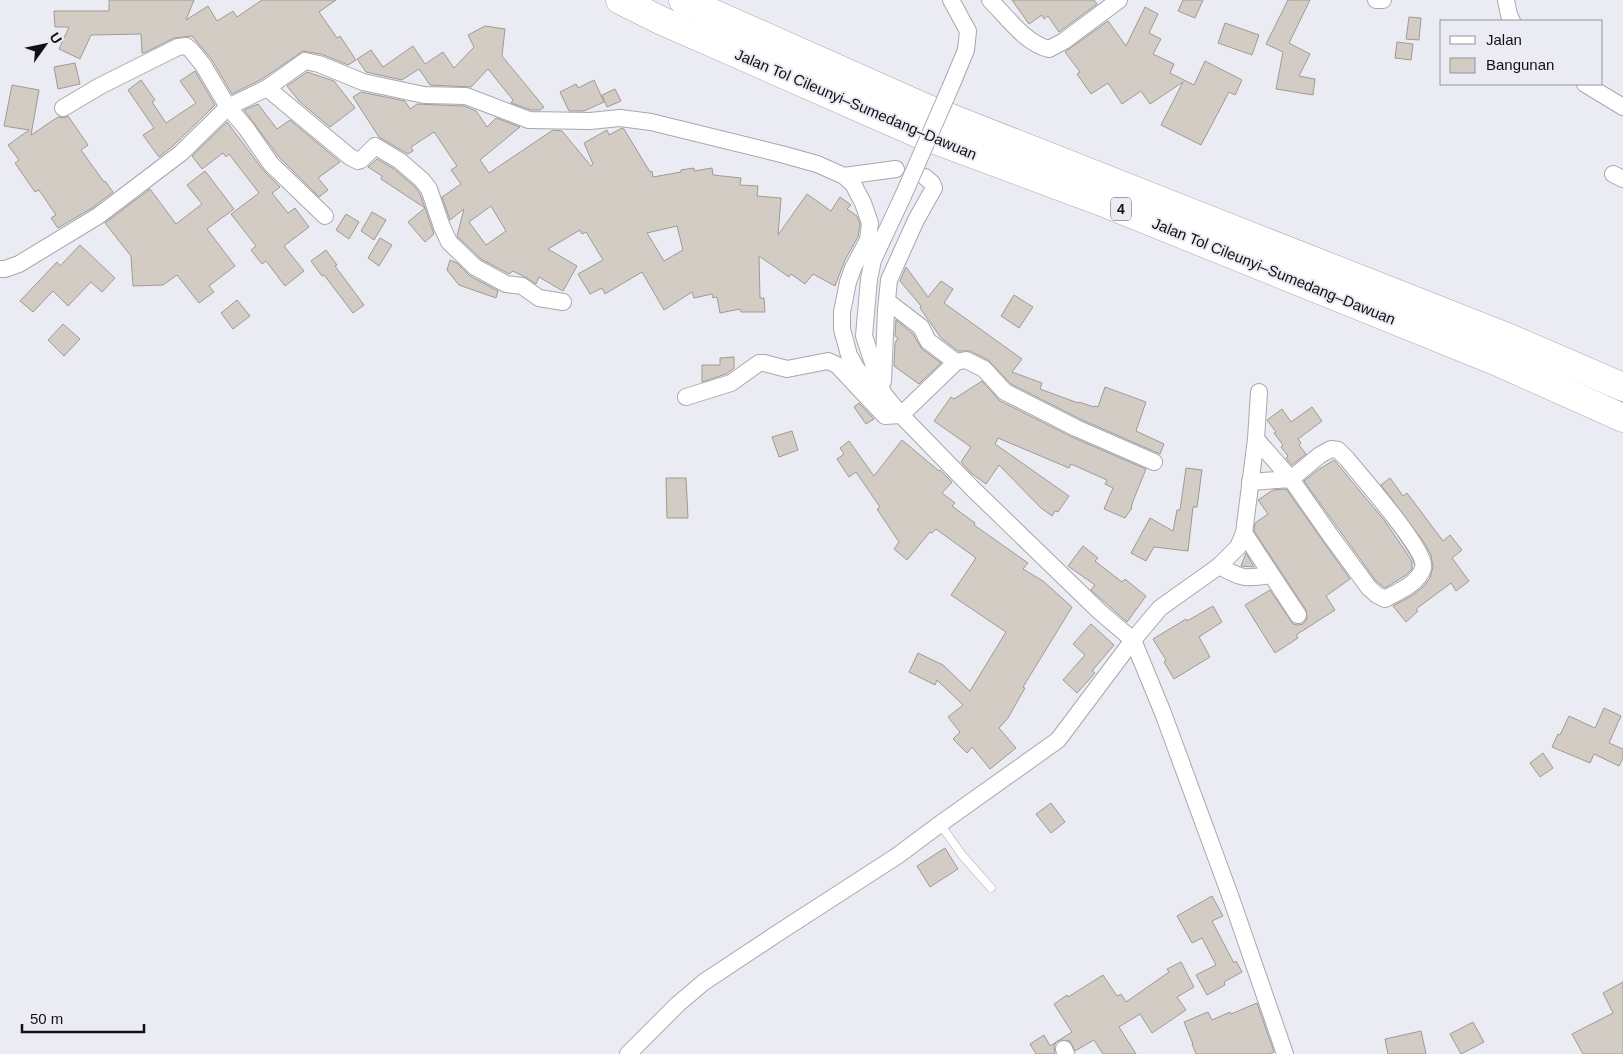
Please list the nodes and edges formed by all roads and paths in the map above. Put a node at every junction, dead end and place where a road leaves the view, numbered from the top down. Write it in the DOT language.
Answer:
graph roads {
  1 [pos="620,0"];
  2 [pos="683,0"];
  3 [pos="951,0"];
  4 [pos="990,0"];
  5 [pos="1119,0"];
  6 [pos="1376,0"];
  7 [pos="1384,0"];
  8 [pos="1506,0"];
  9 [pos="1512,20"];
  10 [pos="1587,85"];
  11 [pos="267,88"];
  12 [pos="228,107"];
  13 [pos="1623,107"];
  14 [pos="64,108"];
  15 [pos="896,169"];
  16 [pos="844,176"];
  17 [pos="925,177"];
  18 [pos="325,216"];
  19 [pos="0,269"];
  20 [pos="887,301"];
  21 [pos="563,302"];
  22 [pos="956,362"];
  23 [pos="1623,387"];
  24 [pos="1259,392"];
  25 [pos="882,393"];
  26 [pos="686,396"];
  27 [pos="901,416"];
  28 [pos="1623,418"];
  29 [pos="1256,439"];
  30 [pos="1154,462"];
  31 [pos="1291,479"];
  32 [pos="1250,482"];
  33 [pos="1244,533"];
  34 [pos="1219,566"];
  35 [pos="1271,575"];
  36 [pos="1298,616"];
  37 [pos="1133,640"];
  38 [pos="940,824"];
  39 [pos="991,888"];
  40 [pos="628,1054"];
  41 [pos="1285,1054"];
  1 -- 28 [label="highway, Jalan Tol Cileunyi–Sumedang–Dawuan / 4"];
  2 -- 23 [label="highway, Jalan Tol Cileunyi–Sumedang–Dawuan / 4"];
  3 -- 25 [label="street, bridge"];
  4 -- 5 [label="street"];
  6 -- 7 [label="street"];
  8 -- 9 [label="street"];
  10 -- 13 [label="street"];
  11 -- 12 [label="street"];
  11 -- 16 [label="street"];
  11 -- 21 [label="street"];
  12 -- 14 [label="street"];
  12 -- 18 [label="street"];
  12 -- 19 [label="street"];
  15 -- 16 [label="street"];
  16 -- 25 [label="street"];
  17 -- 20 [label="street"];
  20 -- 22 [label="street"];
  20 -- 25 [label="street"];
  22 -- 27 [label="street"];
  22 -- 30 [label="street"];
  24 -- 29 [label="street"];
  25 -- 27 [label="street"];
  26 -- 27 [label="street"];
  27 -- 37 [label="street"];
  29 -- 31 [label="street"];
  29 -- 32 [label="street"];
  31 -- 31 [label="street"];
  31 -- 32 [label="street"];
  32 -- 33 [label="street"];
  33 -- 34 [label="street"];
  33 -- 35 [label="street"];
  34 -- 35 [label="street"];
  34 -- 37 [label="street"];
  35 -- 36 [label="street"];
  37 -- 38 [label="street"];
  37 -- 41 [label="street"];
  38 -- 39 [label="lane"];
  38 -- 40 [label="street"];
}
